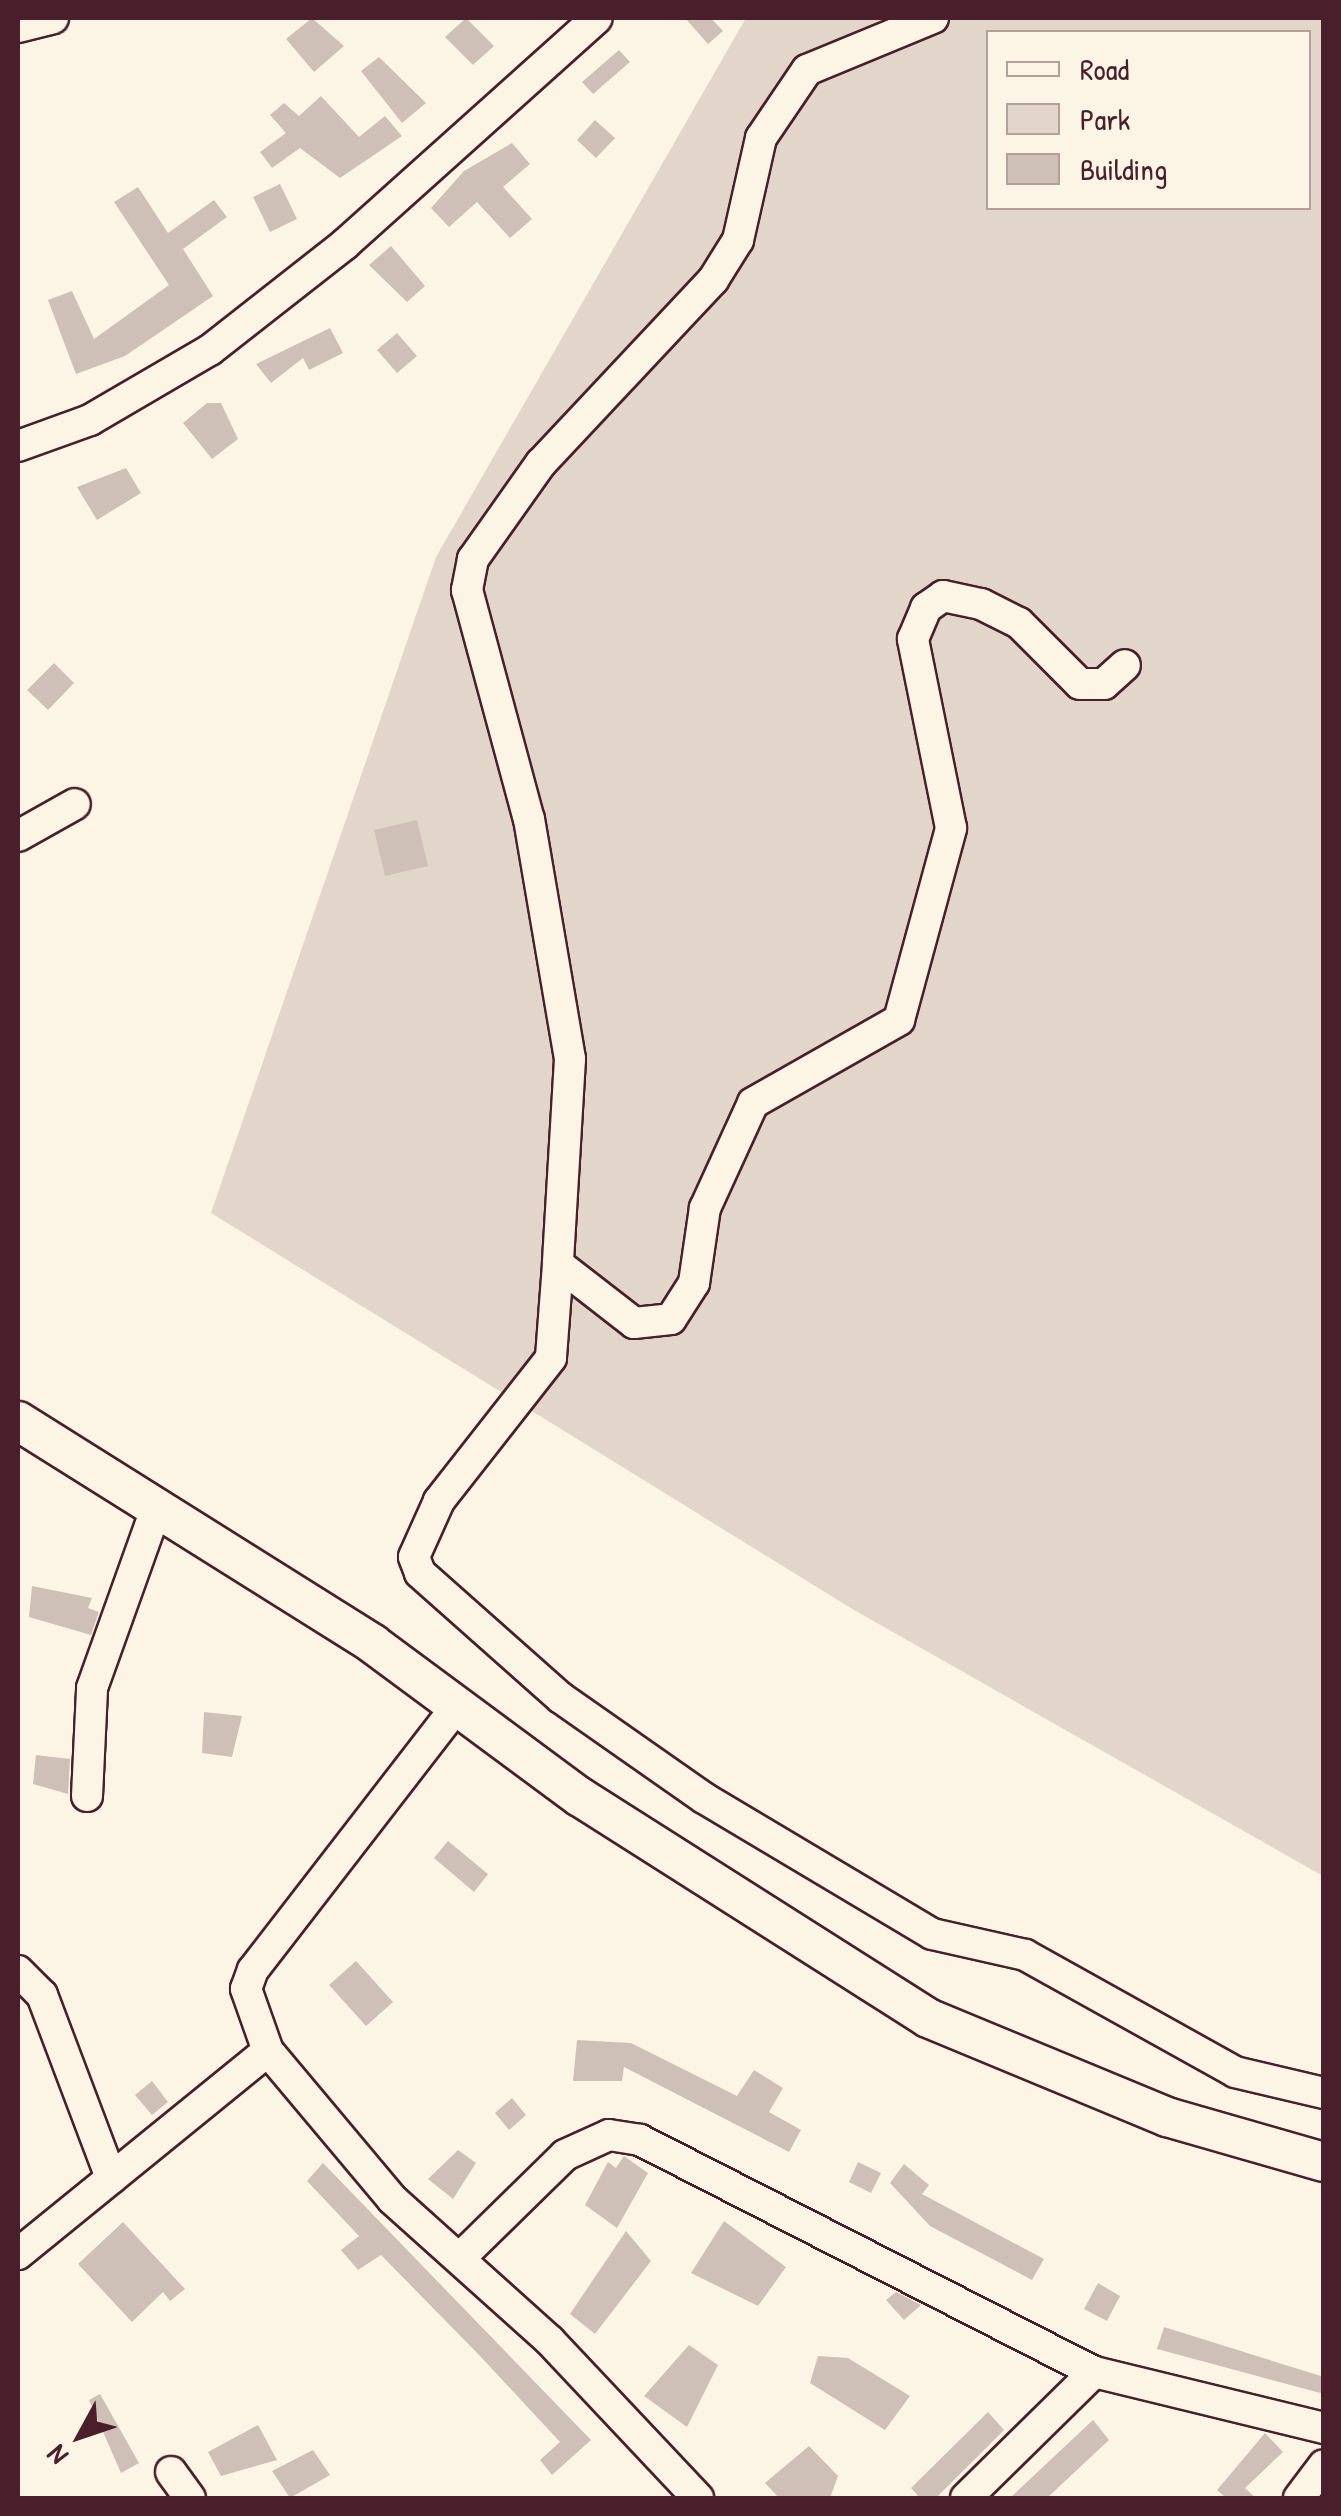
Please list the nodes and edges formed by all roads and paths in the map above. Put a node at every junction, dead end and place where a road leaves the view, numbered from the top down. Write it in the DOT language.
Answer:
graph roads {
  1 [pos="53,18"];
  2 [pos="932,18"];
  3 [pos="589,20"];
  4 [pos="18,27"];
  5 [pos="18,446"];
  6 [pos="1125,665"];
  7 [pos="74,804"];
  8 [pos="18,836"];
  9 [pos="558,1264"];
  10 [pos="18,1420"];
  11 [pos="158,1504"];
  12 [pos="458,1705"];
  13 [pos="88,1796"];
  14 [pos="18,1972"];
  15 [pos="268,2051"];
  16 [pos="1324,2093"];
  17 [pos="1324,2162"];
  18 [pos="111,2178"];
  19 [pos="18,2254"];
  20 [pos="462,2256"];
  21 [pos="1094,2372"];
  22 [pos="1324,2428"];
  23 [pos="1324,2465"];
  24 [pos="170,2472"];
  25 [pos="190,2498"];
  26 [pos="698,2498"];
  27 [pos="966,2498"];
  28 [pos="1299,2498"];
  1 -- 4 [label="street"];
  2 -- 9 [label="street"];
  3 -- 5 [label="street"];
  6 -- 9 [label="street"];
  7 -- 8 [label="street"];
  9 -- 16 [label="street"];
  10 -- 11 [label="main road"];
  11 -- 12 [label="main road"];
  11 -- 13 [label="street"];
  12 -- 15 [label="street"];
  12 -- 17 [label="main road"];
  14 -- 18 [label="street"];
  15 -- 18 [label="street"];
  15 -- 20 [label="street"];
  18 -- 19 [label="street"];
  20 -- 21 [label="street"];
  20 -- 26 [label="street"];
  21 -- 22 [label="street"];
  21 -- 27 [label="street"];
  23 -- 28 [label="street"];
  24 -- 25 [label="street"];
}
